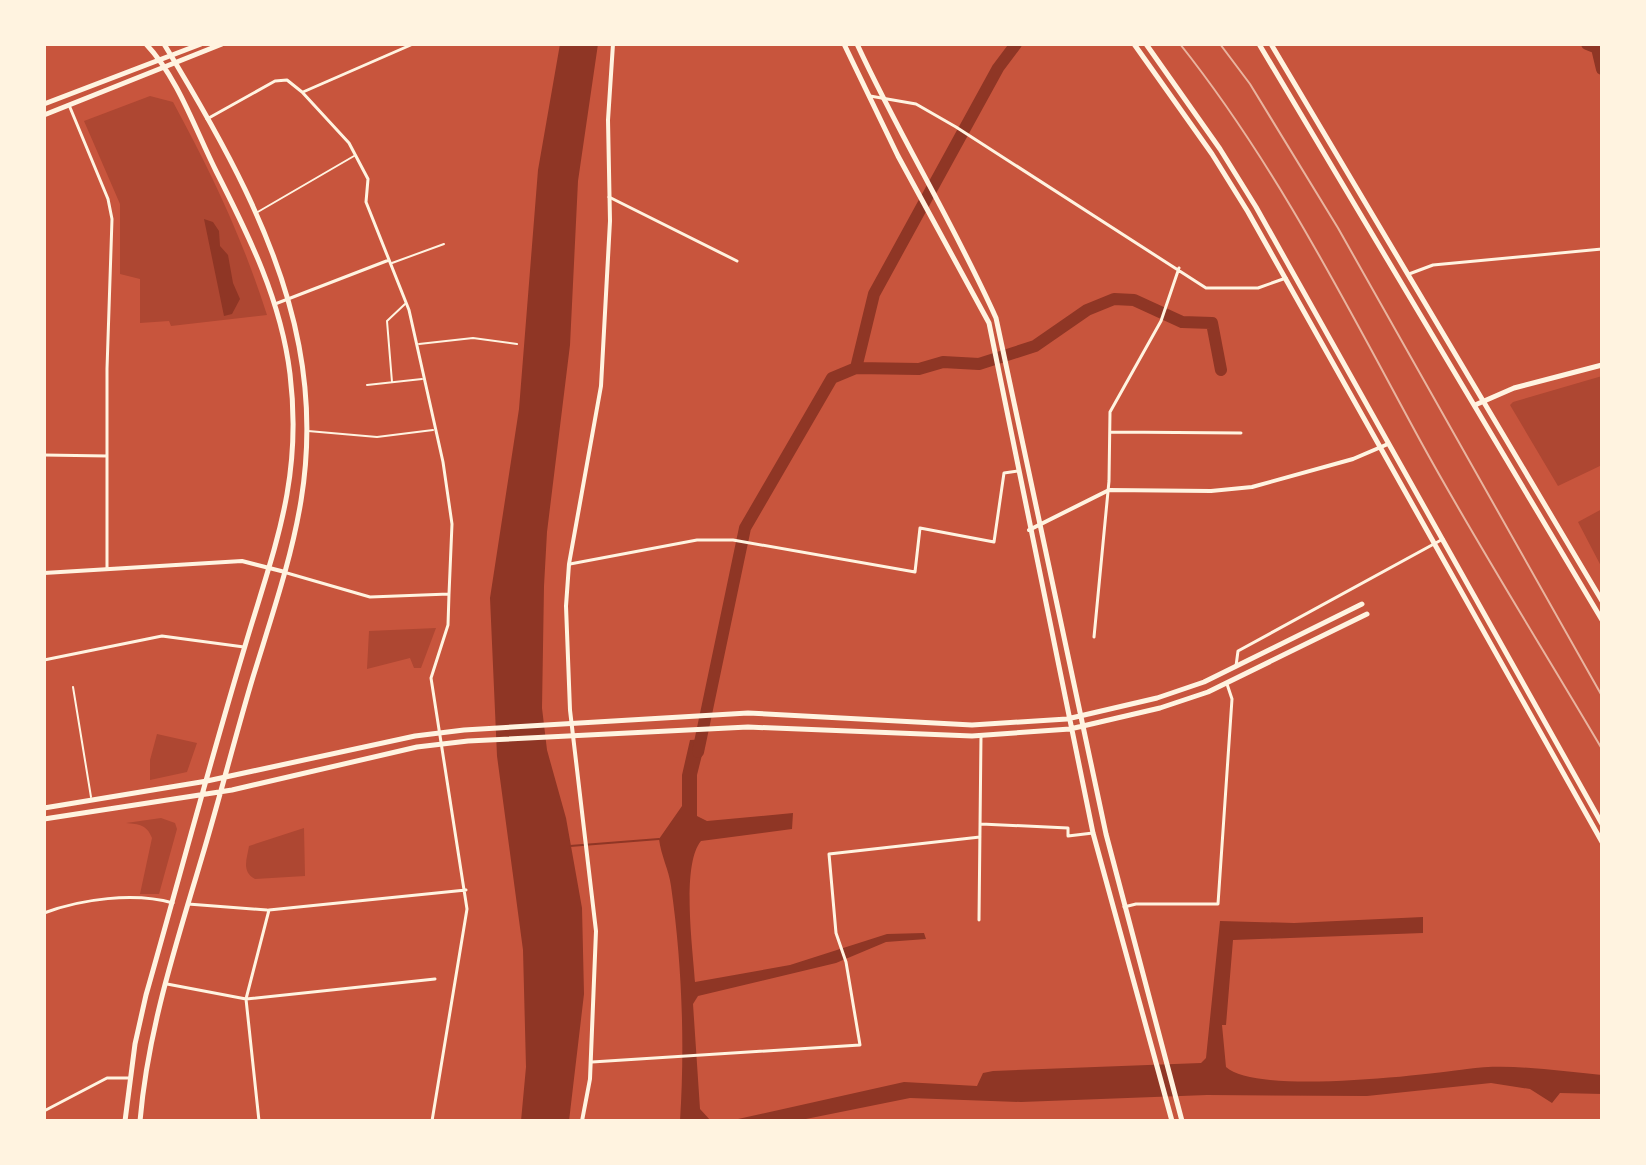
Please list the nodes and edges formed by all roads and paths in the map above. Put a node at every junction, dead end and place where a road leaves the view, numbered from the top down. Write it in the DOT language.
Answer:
graph roads {
  1 [pos="146,44"];
  2 [pos="164,44"];
  3 [pos="201,44"];
  4 [pos="222,44"];
  5 [pos="413,44"];
  6 [pos="613,44"];
  7 [pos="844,44"];
  8 [pos="857,44"];
  9 [pos="1134,44"];
  10 [pos="1146,44"];
  11 [pos="1259,44"];
  12 [pos="1271,44"];
  13 [pos="171,56"];
  14 [pos="159,61"];
  15 [pos="176,62"];
  16 [pos="163,68"];
  17 [pos="302,92"];
  18 [pos="869,96"];
  19 [pos="881,96"];
  20 [pos="44,104"];
  21 [pos="69,105"];
  22 [pos="44,115"];
  23 [pos="207,119"];
  24 [pos="355,156"];
  25 [pos="609,197"];
  26 [pos="254,214"];
  27 [pos="444,244"];
  28 [pos="1602,249"];
  29 [pos="737,261"];
  30 [pos="390,262"];
  31 [pos="1179,268"];
  32 [pos="1409,274"];
  33 [pos="1286,278"];
  34 [pos="287,301"];
  35 [pos="407,303"];
  36 [pos="275,304"];
  37 [pos="419,344"];
  38 [pos="517,344"];
  39 [pos="1602,365"];
  40 [pos="425,379"];
  41 [pos="392,382"];
  42 [pos="367,385"];
  43 [pos="1485,400"];
  44 [pos="1475,405"];
  45 [pos="436,430"];
  46 [pos="307,431"];
  47 [pos="1111,432"];
  48 [pos="1241,433"];
  49 [pos="1390,443"];
  50 [pos="1381,446"];
  51 [pos="44,455"];
  52 [pos="107,456"];
  53 [pos="1018,471"];
  54 [pos="1109,490"];
  55 [pos="1042,524"];
  56 [pos="1029,530"];
  57 [pos="1444,539"];
  58 [pos="1436,543"];
  59 [pos="569,564"];
  60 [pos="107,568"];
  61 [pos="272,568"];
  62 [pos="44,573"];
  63 [pos="287,573"];
  64 [pos="449,594"];
  65 [pos="1602,601"];
  66 [pos="1362,604"];
  67 [pos="1367,614"];
  68 [pos="1602,620"];
  69 [pos="1094,637"];
  70 [pos="244,647"];
  71 [pos="44,660"];
  72 [pos="1236,666"];
  73 [pos="1227,684"];
  74 [pos="73,687"];
  75 [pos="1067,719"];
  76 [pos="1083,727"];
  77 [pos="1070,729"];
  78 [pos="981,736"];
  79 [pos="224,778"];
  80 [pos="207,781"];
  81 [pos="220,792"];
  82 [pos="203,794"];
  83 [pos="91,799"];
  84 [pos="44,808"];
  85 [pos="44,819"];
  86 [pos="980,824"];
  87 [pos="1602,824"];
  88 [pos="1093,833"];
  89 [pos="980,837"];
  90 [pos="1602,842"];
  91 [pos="466,890"];
  92 [pos="173,903"];
  93 [pos="188,904"];
  94 [pos="1124,907"];
  95 [pos="269,910"];
  96 [pos="44,913"];
  97 [pos="979,920"];
  98 [pos="435,979"];
  99 [pos="164,983"];
  100 [pos="246,999"];
  101 [pos="592,1062"];
  102 [pos="130,1078"];
  103 [pos="44,1111"];
  104 [pos="125,1121"];
  105 [pos="140,1121"];
  106 [pos="259,1121"];
  107 [pos="432,1121"];
  108 [pos="582,1121"];
  109 [pos="1172,1121"];
  110 [pos="1182,1121"];
  1 -- 14 [label="main road"];
  2 -- 13 [label="main road"];
  3 -- 13 [label="main road"];
  4 -- 15 [label="main road"];
  5 -- 17 [label="street"];
  6 -- 25 [label="street"];
  7 -- 18 [label="main road"];
  8 -- 19 [label="main road"];
  9 -- 33 [label="main road"];
  10 -- 49 [label="main road"];
  11 -- 44 [label="main road"];
  12 -- 32 [label="main road"];
  13 -- 14 [label="main road"];
  13 -- 15 [label="main road"];
  14 -- 16 [label="main road"];
  14 -- 20 [label="main road"];
  15 -- 16 [label="main road"];
  15 -- 23 [label="main road"];
  16 -- 21 [label="main road"];
  16 -- 36 [label="main road"];
  17 -- 23 [label="street"];
  17 -- 24 [label="street"];
  18 -- 19 [label="street"];
  18 -- 53 [label="main road"];
  19 -- 31 [label="street"];
  19 -- 55 [label="main road"];
  21 -- 22 [label="main road"];
  21 -- 52 [label="street"];
  23 -- 26 [label="main road"];
  24 -- 26 [label="lane"];
  24 -- 30 [label="street"];
  25 -- 29 [label="street"];
  25 -- 59 [label="street"];
  26 -- 34 [label="main road"];
  27 -- 30 [label="lane"];
  28 -- 32 [label="street"];
  30 -- 34 [label="street"];
  30 -- 35 [label="street"];
  31 -- 33 [label="street"];
  31 -- 47 [label="street"];
  32 -- 43 [label="main road"];
  33 -- 50 [label="main road"];
  34 -- 36 [label="street"];
  34 -- 46 [label="main road"];
  35 -- 37 [label="street"];
  35 -- 41 [label="lane"];
  36 -- 61 [label="main road"];
  37 -- 38 [label="lane"];
  37 -- 40 [label="street"];
  39 -- 43 [label="main road"];
  40 -- 41 [label="lane"];
  40 -- 45 [label="street"];
  41 -- 42 [label="lane"];
  43 -- 44 [label="main road"];
  43 -- 65 [label="main road"];
  44 -- 68 [label="main road"];
  45 -- 46 [label="lane"];
  45 -- 64 [label="street"];
  46 -- 63 [label="main road"];
  47 -- 48 [label="street"];
  47 -- 54 [label="street"];
  49 -- 50 [label="street"];
  49 -- 57 [label="main road"];
  50 -- 54 [label="street"];
  50 -- 58 [label="main road"];
  51 -- 52 [label="street"];
  52 -- 60 [label="street"];
  53 -- 56 [label="main road"];
  53 -- 59 [label="street"];
  54 -- 55 [label="street"];
  54 -- 69 [label="street"];
  55 -- 56 [label="street"];
  55 -- 76 [label="main road"];
  56 -- 75 [label="main road"];
  57 -- 58 [label="street"];
  57 -- 87 [label="main road"];
  58 -- 72 [label="street"];
  58 -- 90 [label="main road"];
  59 -- 101 [label="street"];
  60 -- 61 [label="street"];
  60 -- 62 [label="street"];
  61 -- 63 [label="street"];
  61 -- 70 [label="main road"];
  63 -- 64 [label="street"];
  63 -- 79 [label="main road"];
  64 -- 91 [label="street"];
  66 -- 72 [label="main road"];
  67 -- 73 [label="main road"];
  70 -- 71 [label="street"];
  70 -- 80 [label="main road"];
  72 -- 75 [label="main road"];
  73 -- 76 [label="main road"];
  73 -- 94 [label="street"];
  74 -- 83 [label="lane"];
  75 -- 77 [label="main road"];
  75 -- 79 [label="main road"];
  76 -- 77 [label="main road"];
  76 -- 94 [label="main road"];
  77 -- 78 [label="main road"];
  77 -- 88 [label="main road"];
  78 -- 81 [label="main road"];
  78 -- 86 [label="street"];
  79 -- 80 [label="main road"];
  79 -- 81 [label="main road"];
  80 -- 82 [label="main road"];
  80 -- 83 [label="main road"];
  81 -- 82 [label="main road"];
  81 -- 93 [label="main road"];
  82 -- 85 [label="main road"];
  82 -- 92 [label="main road"];
  83 -- 84 [label="main road"];
  86 -- 88 [label="street"];
  86 -- 89 [label="street"];
  88 -- 109 [label="main road"];
  89 -- 97 [label="street"];
  89 -- 101 [label="street"];
  91 -- 95 [label="street"];
  91 -- 107 [label="street"];
  92 -- 96 [label="street"];
  92 -- 102 [label="main road"];
  93 -- 95 [label="street"];
  93 -- 99 [label="main road"];
  94 -- 110 [label="main road"];
  95 -- 100 [label="street"];
  98 -- 100 [label="street"];
  99 -- 100 [label="street"];
  99 -- 105 [label="main road"];
  100 -- 106 [label="street"];
  101 -- 108 [label="street"];
  102 -- 103 [label="street"];
  102 -- 104 [label="main road"];
}
